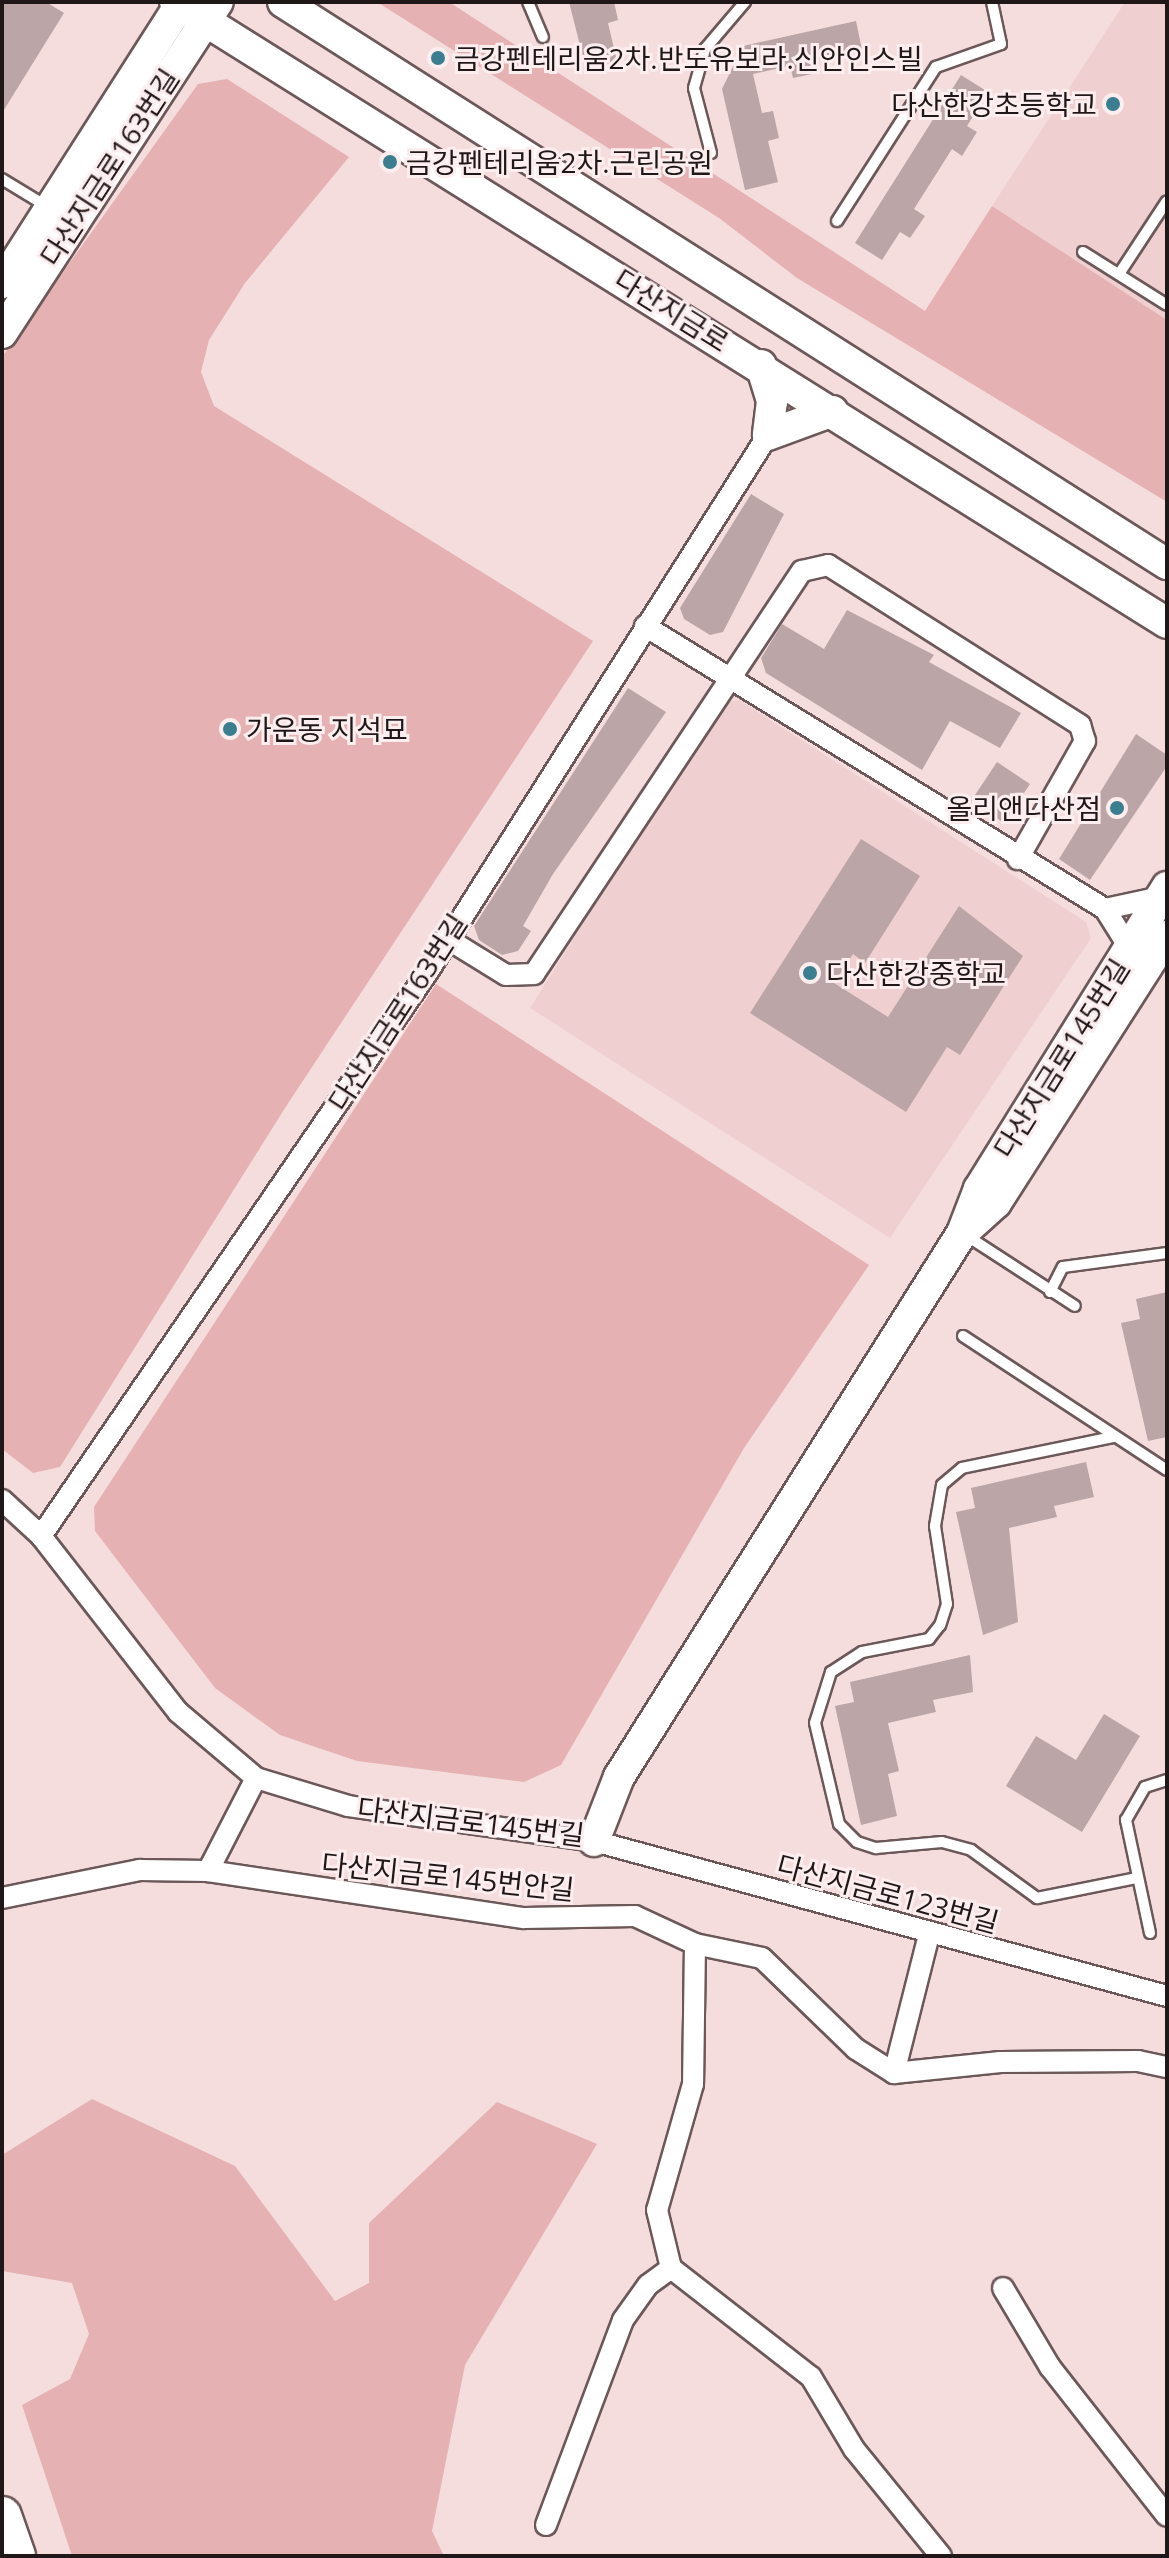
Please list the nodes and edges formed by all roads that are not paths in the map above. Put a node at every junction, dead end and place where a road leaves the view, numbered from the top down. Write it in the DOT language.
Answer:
graph roads {
  1 [pos="283,2"];
  2 [pos="528,2"];
  3 [pos="745,2"];
  4 [pos="992,2"];
  5 [pos="192,6"];
  6 [pos="543,37"];
  7 [pos="711,153"];
  8 [pos="2,179"];
  9 [pos="1167,201"];
  10 [pos="49,208"];
  11 [pos="837,221"];
  12 [pos="1083,252"];
  13 [pos="6,265"];
  14 [pos="1119,274"];
  15 [pos="1167,305"];
  16 [pos="2,333"];
  17 [pos="761,365"];
  18 [pos="833,411"];
  19 [pos="768,435"];
  20 [pos="1167,564"];
  21 [pos="1167,623"];
  22 [pos="645,626"];
  23 [pos="728,679"];
  24 [pos="1018,859"];
  25 [pos="1164,892"];
  26 [pos="1105,909"];
  27 [pos="1167,936"];
  28 [pos="446,938"];
  29 [pos="1130,949"];
  30 [pos="962,1233"];
  31 [pos="1167,1253"];
  32 [pos="1050,1292"];
  33 [pos="1075,1306"];
  34 [pos="963,1336"];
  35 [pos="1113,1437"];
  36 [pos="1167,1470"];
  37 [pos="2,1500"];
  38 [pos="41,1536"];
  39 [pos="256,1778"];
  40 [pos="1167,1780"];
  41 [pos="594,1841"];
  42 [pos="208,1871"];
  43 [pos="1136,1878"];
  44 [pos="2,1898"];
  45 [pos="1150,1933"];
  46 [pos="929,1935"];
  47 [pos="695,1944"];
  48 [pos="1167,1996"];
  49 [pos="1167,2067"];
  50 [pos="894,2073"];
  51 [pos="671,2268"];
  52 [pos="1003,2288"];
  53 [pos="2,2516"];
  54 [pos="1167,2516"];
  55 [pos="546,2525"];
  56 [pos="16,2556"];
  57 [pos="941,2556"];
  1 -- 20 [label="street, 다산지금로"];
  2 -- 6 [label="lane"];
  3 -- 7 [label="lane"];
  4 -- 11 [label="lane"];
  5 -- 10 [label="street, 다산지금로163번길"];
  5 -- 16 [label="street, 다산지금로163번길"];
  5 -- 17 [label="street, 다산지금로"];
  8 -- 10 [label="lane"];
  9 -- 14 [label="lane"];
  10 -- 13 [label="street, 다산지금로163번길"];
  12 -- 14 [label="lane"];
  14 -- 15 [label="lane"];
  17 -- 18 [label="street, 다산지금로"];
  17 -- 19 [label="street"];
  18 -- 19 [label="street"];
  18 -- 21 [label="street, 다산지금로"];
  19 -- 22 [label="street, 다산지금로163번길"];
  22 -- 23 [label="street"];
  22 -- 28 [label="street, 다산지금로163번길"];
  23 -- 24 [label="street"];
  23 -- 24 [label="street"];
  23 -- 28 [label="street"];
  24 -- 26 [label="street"];
  25 -- 26 [label="street"];
  25 -- 29 [label="street, 다산지금로145번길"];
  26 -- 29 [label="street"];
  27 -- 30 [label="street, 다산지금로145번길"];
  28 -- 38 [label="street, 다산지금로163번길"];
  29 -- 30 [label="street, 다산지금로145번길"];
  30 -- 32 [label="lane"];
  30 -- 41 [label="street, 다산지금로145번길"];
  31 -- 32 [label="lane"];
  32 -- 33 [label="lane"];
  34 -- 35 [label="lane"];
  35 -- 36 [label="lane"];
  35 -- 43 [label="lane"];
  37 -- 38 [label="street"];
  38 -- 39 [label="street, 다산지금로145번길"];
  39 -- 41 [label="street, 다산지금로145번길"];
  39 -- 42 [label="street"];
  40 -- 43 [label="lane"];
  41 -- 46 [label="street, 다산지금로123번길"];
  42 -- 44 [label="street, 다산지금로145번안길"];
  42 -- 47 [label="street, 다산지금로145번안길"];
  43 -- 45 [label="lane"];
  46 -- 48 [label="street, 다산지금로123번길"];
  46 -- 50 [label="street"];
  47 -- 50 [label="street, 다산지금로145번안길"];
  47 -- 51 [label="street"];
  49 -- 50 [label="street"];
  51 -- 55 [label="street"];
  51 -- 57 [label="street"];
  52 -- 54 [label="street"];
  53 -- 56 [label="highway"];
}
